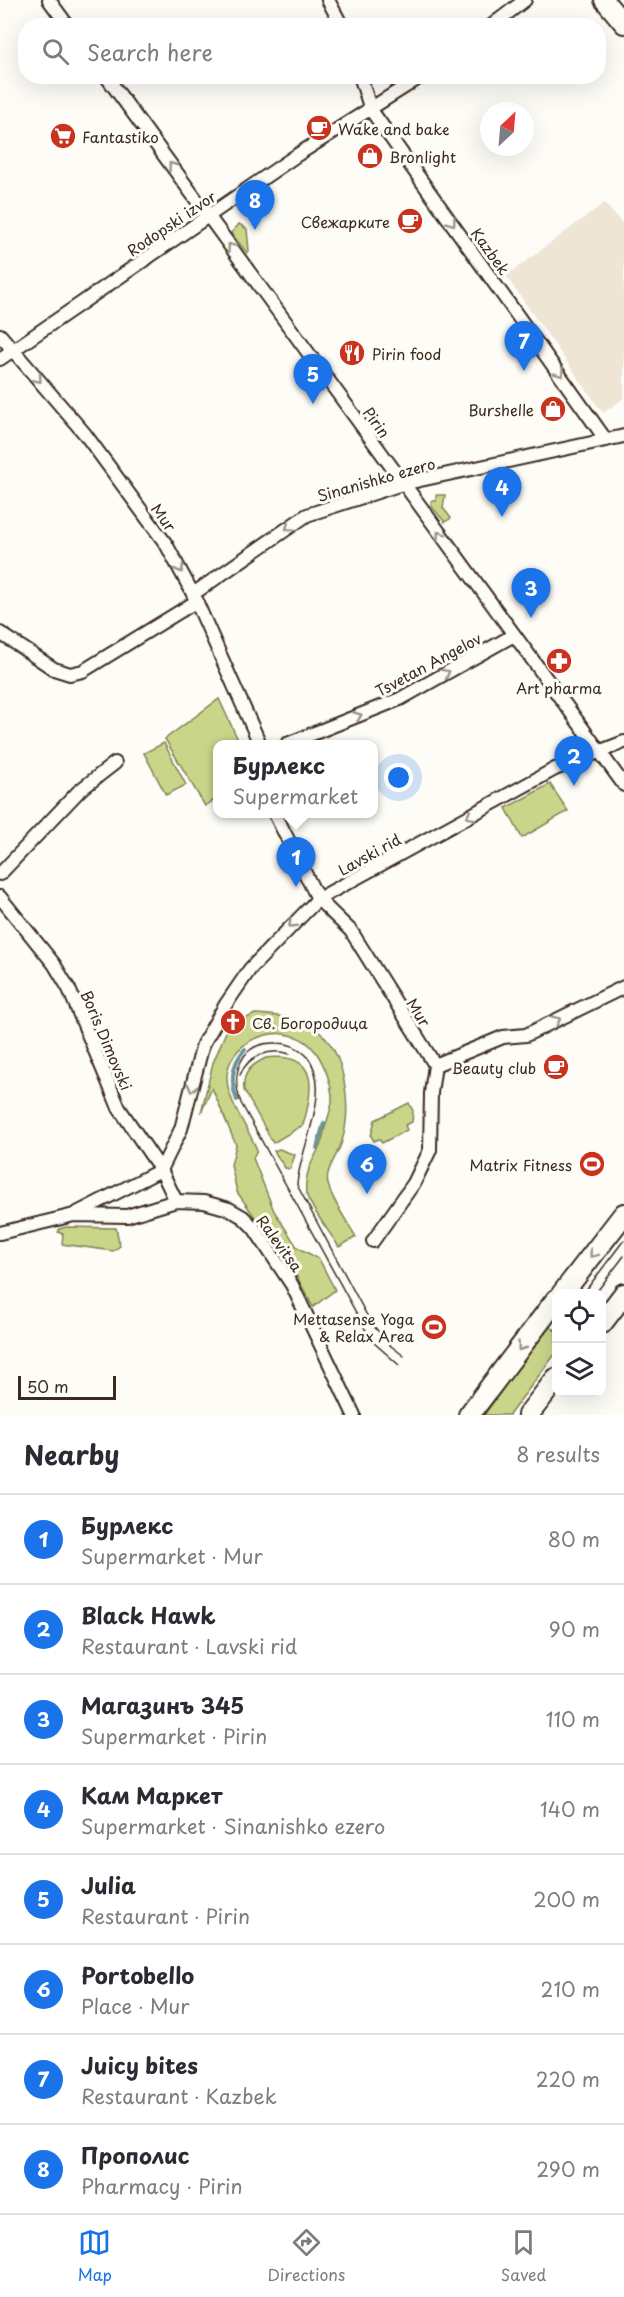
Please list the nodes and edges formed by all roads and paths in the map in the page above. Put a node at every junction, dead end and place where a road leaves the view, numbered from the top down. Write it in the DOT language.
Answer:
graph roads {
  1 [pos="49,0"];
  2 [pos="328,0"];
  3 [pos="525,0"];
  4 [pos="604,0"];
  5 [pos="62,18"];
  6 [pos="338,18"];
  7 [pos="501,18"];
  8 [pos="624,24"];
  9 [pos="112,84"];
  10 [pos="363,84"];
  11 [pos="410,84"];
  12 [pos="371,110"];
  13 [pos="208,216"];
  14 [pos="0,335"];
  15 [pos="12,349"];
  16 [pos="0,359"];
  17 [pos="624,436"];
  18 [pos="606,440"];
  19 [pos="402,484"];
  20 [pos="195,598"];
  21 [pos="0,633"];
  22 [pos="514,635"];
  23 [pos="258,740"];
  24 [pos="297,740"];
  25 [pos="624,742"];
  26 [pos="599,751"];
  27 [pos="115,763"];
  28 [pos="624,785"];
  29 [pos="278,818"];
  30 [pos="0,874"];
  31 [pos="0,897"];
  32 [pos="318,899"];
  33 [pos="624,987"];
  34 [pos="435,1065"];
  35 [pos="161,1170"];
  36 [pos="176,1201"];
  37 [pos="624,1214"];
  38 [pos="74,1215"];
  39 [pos="0,1233"];
  40 [pos="373,1241"];
  41 [pos="565,1289"];
  42 [pos="624,1294"];
  43 [pos="552,1305"];
  44 [pos="606,1318"];
  45 [pos="552,1384"];
  46 [pos="354,1415"];
  47 [pos="469,1415"];
  48 [pos="528,1415"];
  1 -- 5 [label="street"];
  2 -- 6 [label="street"];
  3 -- 7 [label="street"];
  4 -- 8 [label="main road"];
  13 -- 9 [label="street, Pirin, one-way"];
  10 -- 12 [label="street, Kazbek"];
  11 -- 12 [label="street, Rodopski izvor"];
  12 -- 13 [label="street, Rodopski izvor"];
  12 -- 18 [label="street, Kazbek, one-way"];
  13 -- 15 [label="street, Rodopski izvor"];
  19 -- 13 [label="street, Pirin, one-way"];
  14 -- 15 [label="street, Mur"];
  15 -- 16 [label="street, Rodopski izvor"];
  15 -- 20 [label="street, Mur, one-way"];
  17 -- 18 [label="street, Sinanishko ezero"];
  18 -- 19 [label="street, Sinanishko ezero"];
  19 -- 20 [label="street, Sinanishko ezero, one-way"];
  22 -- 19 [label="street, Pirin, one-way"];
  20 -- 21 [label="street, Sinanishko ezero"];
  20 -- 23 [label="street, Mur"];
  24 -- 22 [label="street, Tsvetan Angelov, one-way"];
  22 -- 26 [label="street, Pirin"];
  25 -- 26 [label="street, Lavski rid"];
  26 -- 28 [label="street, Pirin"];
  26 -- 32 [label="street, Lavski rid, one-way"];
  27 -- 30 [label="street"];
  29 -- 32 [label="street, Mur"];
  31 -- 35 [label="street, Boris Dimovski"];
  32 -- 34 [label="street, Mur"];
  32 -- 35 [label="street, Lavski rid, one-way"];
  34 -- 33 [label="street, one-way"];
  34 -- 40 [label="street"];
  35 -- 36 [label="street, Boris Dimovski"];
  35 -- 38 [label="street"];
  36 -- 38 [label="street, Ralevitsa"];
  36 -- 46 [label="street, Ralevitsa"];
  37 -- 41 [label="main road, one-way"];
  38 -- 39 [label="street, Ralevitsa"];
  42 -- 44 [label="main road"];
  43 -- 47 [label="main road, one-way"];
  45 -- 48 [label="main road"];
}
